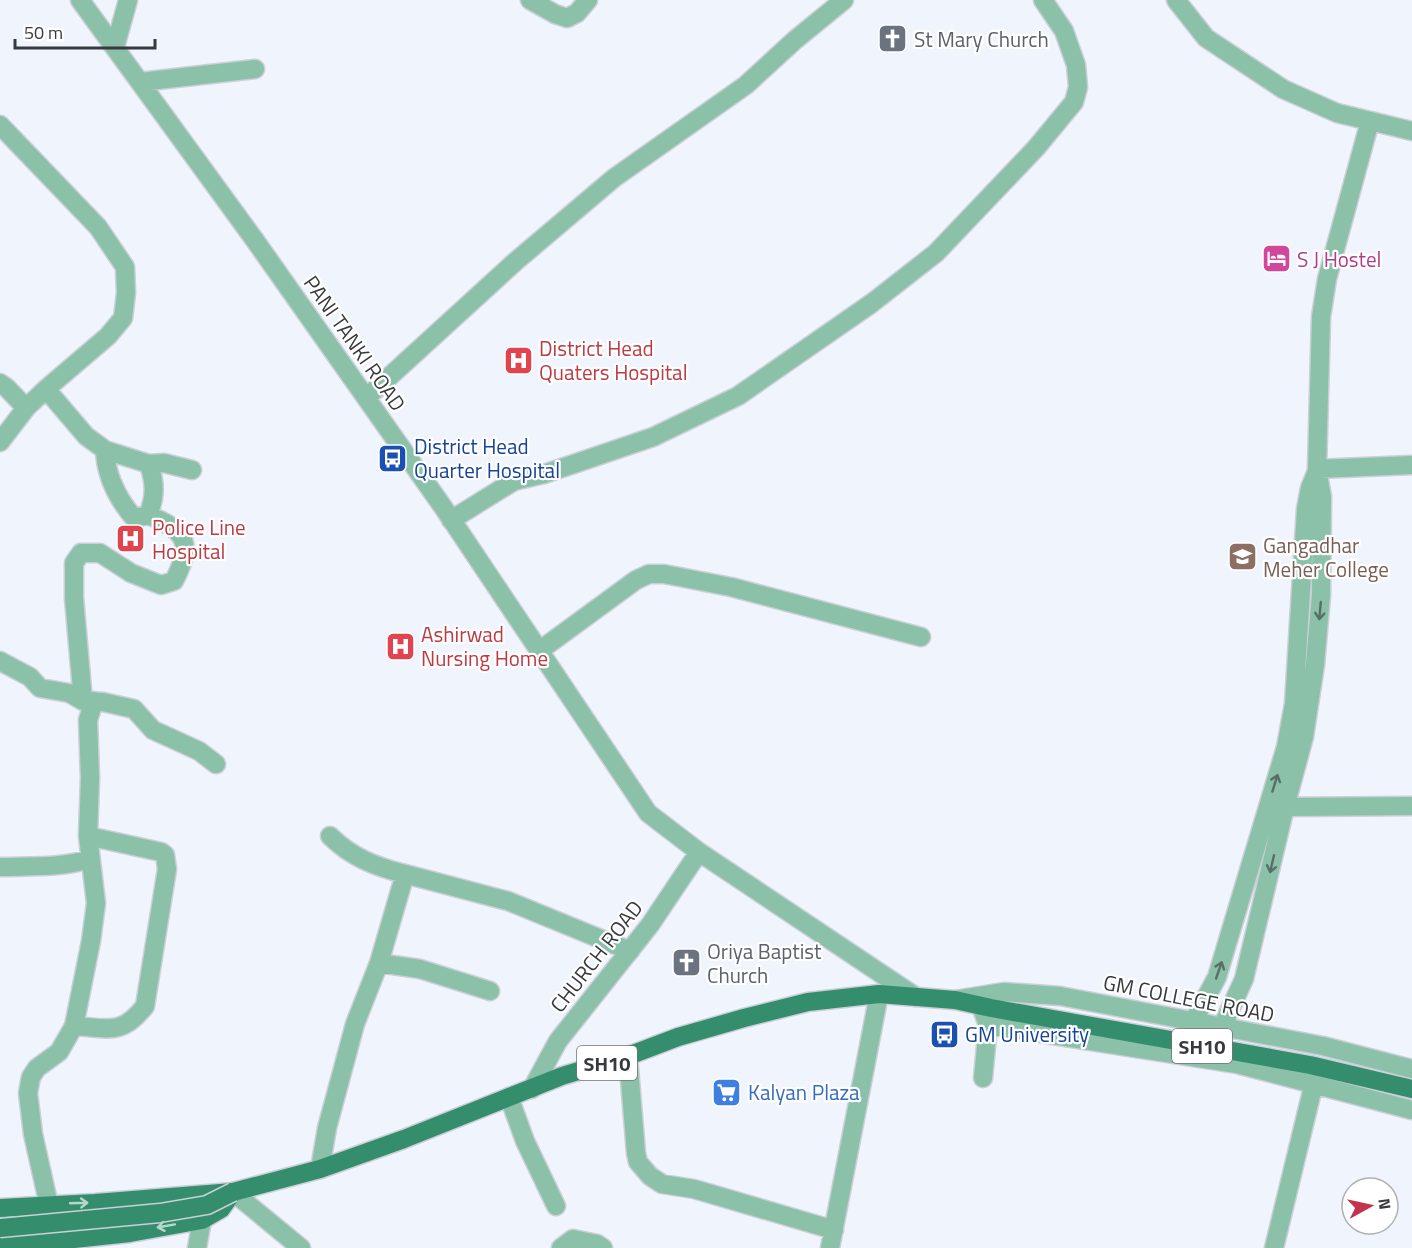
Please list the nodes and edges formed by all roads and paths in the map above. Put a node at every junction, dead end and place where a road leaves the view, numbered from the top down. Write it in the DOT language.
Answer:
graph roads {
  1 [pos="80,0"];
  2 [pos="128,0"];
  3 [pos="531,0"];
  4 [pos="588,0"];
  5 [pos="844,0"];
  6 [pos="1043,0"];
  7 [pos="1176,0"];
  8 [pos="114,47"];
  9 [pos="255,69"];
  10 [pos="140,82"];
  11 [pos="1370,121"];
  12 [pos="0,125"];
  13 [pos="1412,131"];
  14 [pos="0,383"];
  15 [pos="46,389"];
  16 [pos="366,398"];
  17 [pos="26,408"];
  18 [pos="0,442"];
  19 [pos="105,450"];
  20 [pos="149,464"];
  21 [pos="1412,465"];
  22 [pos="1317,469"];
  23 [pos="192,470"];
  24 [pos="148,515"];
  25 [pos="451,520"];
  26 [pos="921,637"];
  27 [pos="539,651"];
  28 [pos="0,661"];
  29 [pos="88,701"];
  30 [pos="216,764"];
  31 [pos="1412,806"];
  32 [pos="1285,807"];
  33 [pos="88,836"];
  34 [pos="330,836"];
  35 [pos="699,852"];
  36 [pos="90,859"];
  37 [pos="0,867"];
  38 [pos="405,874"];
  39 [pos="630,951"];
  40 [pos="379,963"];
  41 [pos="490,991"];
  42 [pos="879,994"];
  43 [pos="916,997"];
  44 [pos="955,1000"];
  45 [pos="987,1013"];
  46 [pos="1193,1022"];
  47 [pos="74,1026"];
  48 [pos="1222,1027"];
  49 [pos="628,1056"];
  50 [pos="1412,1069"];
  51 [pos="983,1078"];
  52 [pos="1314,1083"];
  53 [pos="532,1089"];
  54 [pos="1412,1089"];
  55 [pos="509,1097"];
  56 [pos="1412,1110"];
  57 [pos="320,1169"];
  58 [pos="234,1192"];
  59 [pos="50,1204"];
  60 [pos="556,1206"];
  61 [pos="0,1208"];
  62 [pos="202,1220"];
  63 [pos="0,1228"];
  64 [pos="834,1230"];
  65 [pos="56,1241"];
  66 [pos="0,1247"];
  67 [pos="197,1248"];
  68 [pos="301,1248"];
  69 [pos="561,1248"];
  70 [pos="603,1248"];
  71 [pos="830,1248"];
  72 [pos="1274,1248"];
  1 -- 8 [label="street, PANI TANKI ROAD"];
  2 -- 8 [label="street"];
  3 -- 4 [label="street"];
  5 -- 16 [label="street"];
  6 -- 25 [label="street"];
  7 -- 11 [label="street"];
  8 -- 10 [label="street, PANI TANKI ROAD"];
  9 -- 10 [label="street"];
  10 -- 16 [label="street, PANI TANKI ROAD"];
  11 -- 13 [label="street"];
  11 -- 22 [label="street"];
  12 -- 15 [label="street"];
  14 -- 17 [label="street"];
  15 -- 17 [label="street"];
  15 -- 19 [label="street"];
  16 -- 25 [label="street, PANI TANKI ROAD"];
  17 -- 18 [label="street"];
  19 -- 20 [label="street"];
  19 -- 24 [label="street"];
  20 -- 23 [label="street"];
  20 -- 24 [label="street"];
  21 -- 22 [label="street"];
  22 -- 32 [label="street, one-way"];
  46 -- 22 [label="street, one-way"];
  24 -- 29 [label="street"];
  25 -- 27 [label="street, PANI TANKI ROAD"];
  26 -- 27 [label="street"];
  27 -- 35 [label="street, PANI TANKI ROAD"];
  28 -- 29 [label="street"];
  29 -- 30 [label="street"];
  29 -- 33 [label="street"];
  31 -- 32 [label="street"];
  32 -- 48 [label="street, one-way"];
  33 -- 36 [label="street"];
  33 -- 47 [label="street"];
  34 -- 38 [label="street"];
  35 -- 39 [label="street, CHURCH ROAD"];
  35 -- 43 [label="street"];
  36 -- 37 [label="street"];
  36 -- 47 [label="street"];
  38 -- 39 [label="street"];
  38 -- 40 [label="street"];
  39 -- 53 [label="street, CHURCH ROAD"];
  40 -- 41 [label="street"];
  40 -- 57 [label="street"];
  42 -- 43 [label="main road, SH10"];
  42 -- 49 [label="main road, SH10"];
  42 -- 64 [label="street"];
  43 -- 44 [label="main road, SH10"];
  44 -- 45 [label="main road, SH10"];
  44 -- 46 [label="street, GM COLLEGE ROAD"];
  45 -- 51 [label="street"];
  45 -- 52 [label="street"];
  45 -- 54 [label="main road, SH10"];
  46 -- 48 [label="street, GM COLLEGE ROAD"];
  47 -- 59 [label="street"];
  48 -- 50 [label="street, GM COLLEGE ROAD"];
  49 -- 53 [label="main road, SH10"];
  49 -- 64 [label="street"];
  52 -- 56 [label="street"];
  52 -- 72 [label="street"];
  53 -- 55 [label="main road, SH10"];
  55 -- 57 [label="main road, SH10"];
  55 -- 60 [label="street"];
  57 -- 58 [label="main road, SH10"];
  59 -- 58 [label="main road, one-way"];
  58 -- 62 [label="main road"];
  58 -- 63 [label="main road, bridge"];
  58 -- 68 [label="street"];
  59 -- 61 [label="main road"];
  59 -- 65 [label="street"];
  62 -- 65 [label="main road, one-way"];
  62 -- 67 [label="street"];
  64 -- 71 [label="street"];
  65 -- 66 [label="main road"];
  69 -- 70 [label="street"];
}
